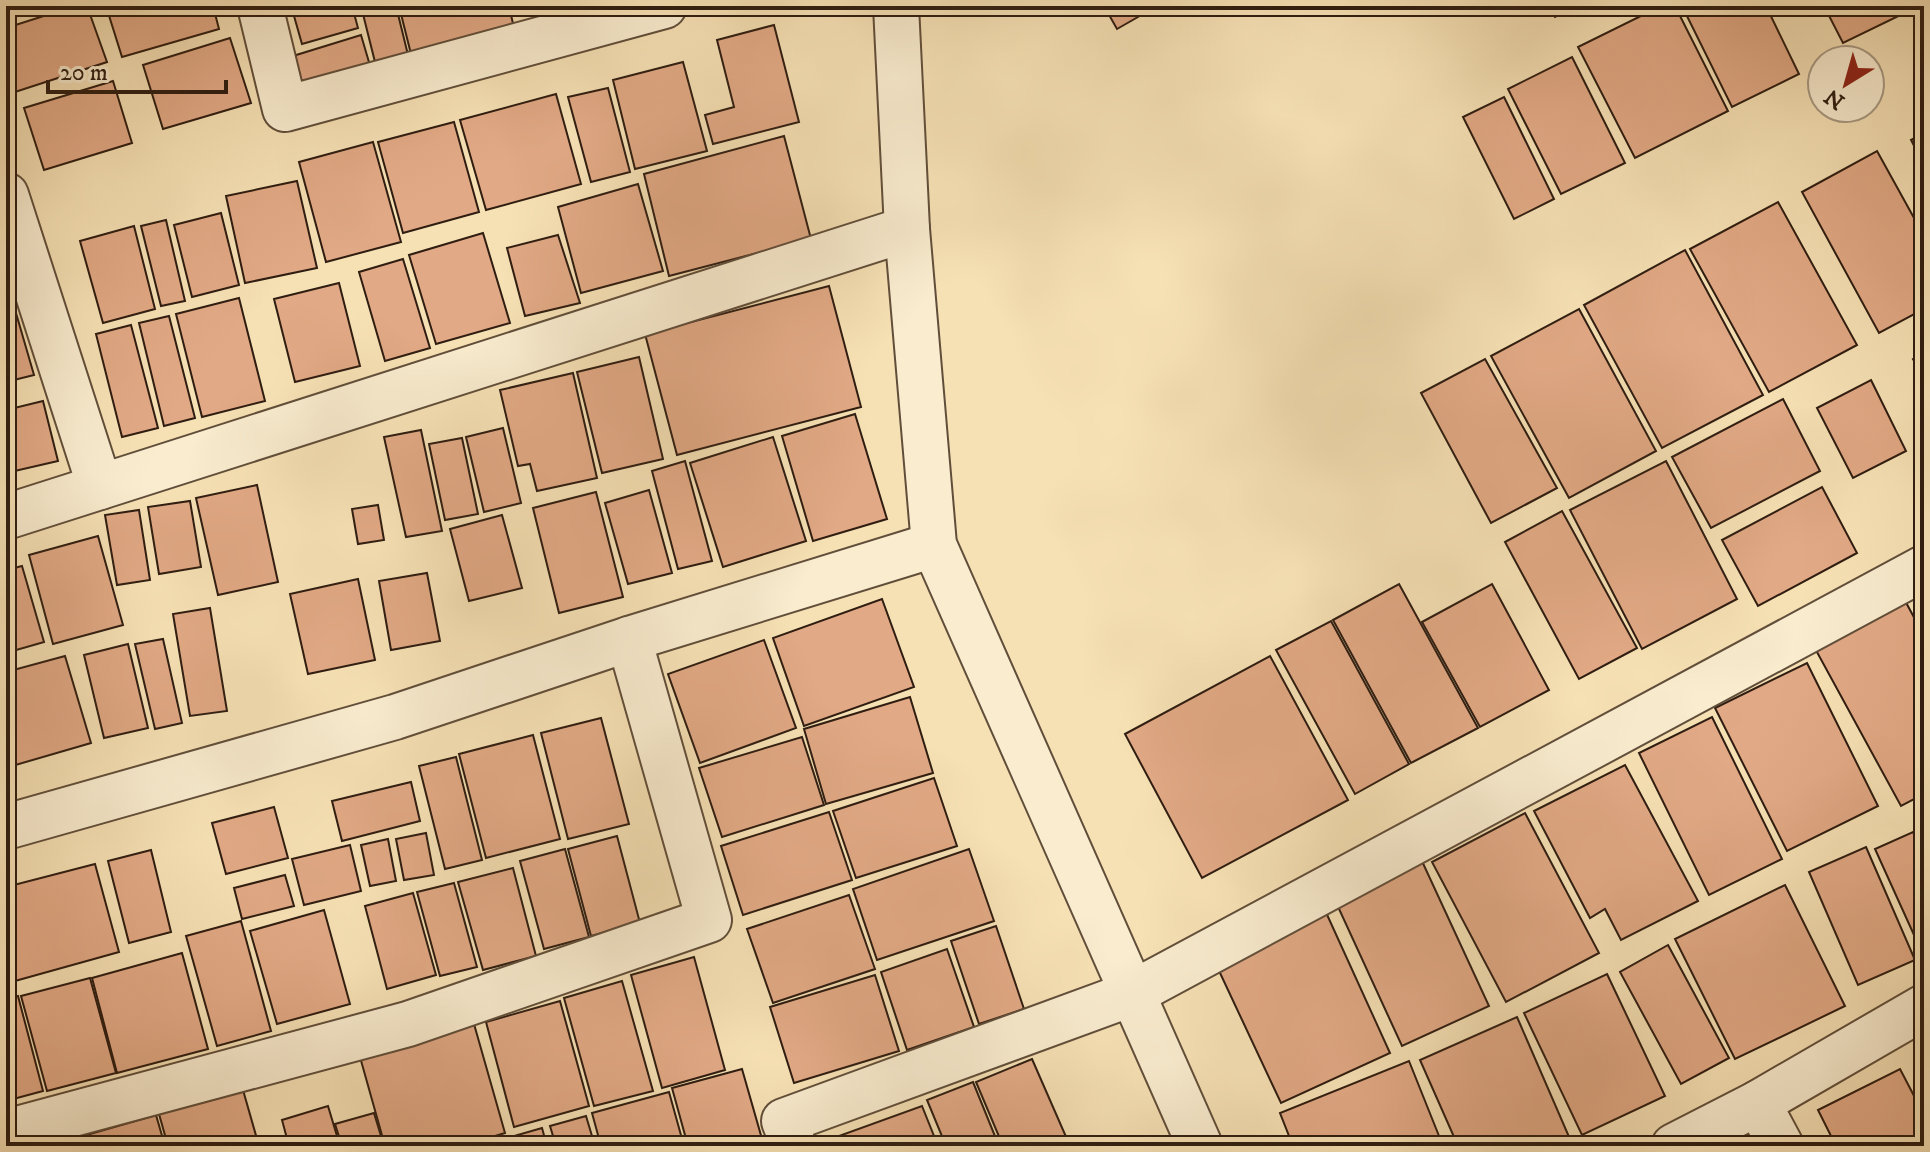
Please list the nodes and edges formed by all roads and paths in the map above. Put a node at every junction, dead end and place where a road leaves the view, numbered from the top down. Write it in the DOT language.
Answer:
graph roads {
  1 [pos="260,6"];
  2 [pos="664,6"];
  3 [pos="896,6"];
  4 [pos="6,195"];
  5 [pos="907,229"];
  6 [pos="100,487"];
  7 [pos="6,517"];
  8 [pos="934,545"];
  9 [pos="1924,568"];
  10 [pos="629,639"];
  11 [pos="6,827"];
  12 [pos="1131,994"];
  13 [pos="1924,1007"];
  14 [pos="1758,1103"];
  15 [pos="6,1132"];
  16 [pos="794,1146"];
  17 [pos="1200,1146"];
  18 [pos="1674,1146"];
  19 [pos="1781,1146"];
  1 -- 2 [label="street"];
  3 -- 5 [label="street"];
  4 -- 6 [label="street"];
  5 -- 6 [label="street"];
  5 -- 8 [label="street"];
  6 -- 7 [label="street"];
  8 -- 10 [label="street"];
  8 -- 12 [label="street"];
  9 -- 12 [label="street"];
  10 -- 11 [label="street"];
  10 -- 15 [label="street"];
  12 -- 16 [label="street"];
  12 -- 17 [label="street"];
  13 -- 14 [label="street"];
  14 -- 18 [label="street"];
  14 -- 19 [label="street"];
}
